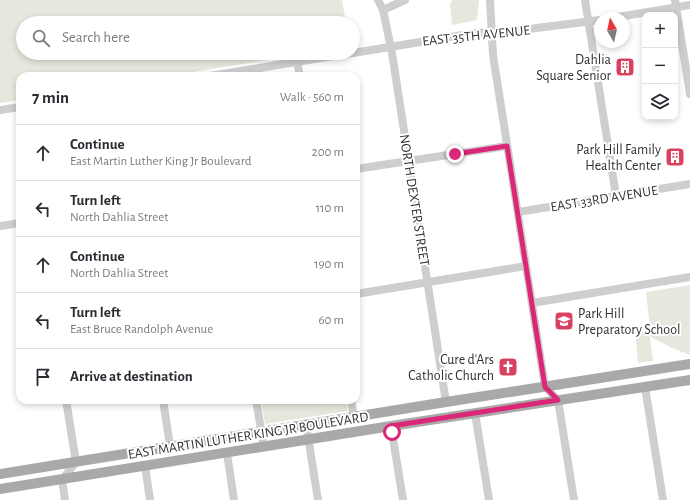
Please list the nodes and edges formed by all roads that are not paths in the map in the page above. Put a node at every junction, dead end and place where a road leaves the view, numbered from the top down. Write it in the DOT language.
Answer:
graph roads {
  1 [pos="378,0"];
  2 [pos="405,0"];
  3 [pos="490,0"];
  4 [pos="585,0"];
  5 [pos="676,4"];
  6 [pos="690,5"];
  7 [pos="383,10"];
  8 [pos="630,14"];
  9 [pos="594,21"];
  10 [pos="588,22"];
  11 [pos="491,32"];
  12 [pos="391,46"];
  13 [pos="360,52"];
  14 [pos="309,60"];
  15 [pos="297,62"];
  16 [pos="235,72"];
  17 [pos="299,72"];
  18 [pos="690,94"];
  19 [pos="16,108"];
  20 [pos="0,110"];
  21 [pos="507,146"];
  22 [pos="409,161"];
  23 [pos="360,168"];
  24 [pos="690,184"];
  25 [pos="616,196"];
  26 [pos="518,212"];
  27 [pos="16,224"];
  28 [pos="0,226"];
  29 [pos="526,266"];
  30 [pos="690,277"];
  31 [pos="428,282"];
  32 [pos="360,293"];
  33 [pos="533,306"];
  34 [pos="690,364"];
  35 [pos="690,380"];
  36 [pos="545,387"];
  37 [pos="645,387"];
  38 [pos="558,400"];
  39 [pos="446,402"];
  40 [pos="67,404"];
  41 [pos="164,404"];
  42 [pos="257,404"];
  43 [pos="352,408"];
  44 [pos="475,416"];
  45 [pos="306,424"];
  46 [pos="392,429"];
  47 [pos="261,432"];
  48 [pos="309,440"];
  49 [pos="170,446"];
  50 [pos="264,447"];
  51 [pos="227,453"];
  52 [pos="76,462"];
  53 [pos="145,466"];
  54 [pos="0,474"];
  55 [pos="62,480"];
  56 [pos="0,490"];
  57 [pos="65,500"];
  58 [pos="150,500"];
  59 [pos="234,500"];
  60 [pos="318,500"];
  61 [pos="403,500"];
  62 [pos="489,500"];
  63 [pos="574,500"];
  64 [pos="662,500"];
  1 -- 7 [label="street, NORTH DEXTER STREET"];
  2 -- 7 [label="street"];
  3 -- 11 [label="street"];
  4 -- 10 [label="street"];
  5 -- 6 [label="street"];
  5 -- 8 [label="street"];
  5 -- 18 [label="street"];
  7 -- 12 [label="street, NORTH DEXTER STREET"];
  9 -- 10 [label="street, EAST 35TH AVENUE"];
  10 -- 11 [label="street, EAST 35TH AVENUE"];
  10 -- 25 [label="street"];
  11 -- 12 [label="street, EAST 35TH AVENUE"];
  11 -- 21 [label="street"];
  12 -- 13 [label="street, EAST 35TH AVENUE"];
  12 -- 22 [label="street, NORTH DEXTER STREET"];
  14 -- 15 [label="street, EAST 35TH AVENUE"];
  15 -- 16 [label="street, EAST 35TH AVENUE"];
  15 -- 17 [label="street"];
  19 -- 20 [label="street"];
  21 -- 22 [label="street"];
  21 -- 26 [label="street"];
  22 -- 23 [label="street"];
  22 -- 31 [label="street, NORTH DEXTER STREET"];
  24 -- 25 [label="street, EAST 33RD AVENUE"];
  25 -- 26 [label="street, EAST 33RD AVENUE"];
  26 -- 29 [label="street"];
  27 -- 28 [label="street"];
  29 -- 31 [label="street"];
  29 -- 33 [label="street"];
  30 -- 33 [label="street"];
  31 -- 32 [label="street"];
  31 -- 39 [label="street, NORTH DEXTER STREET"];
  33 -- 36 [label="street"];
  34 -- 36 [label="main road, EAST MARTIN LUTHER KING JR BOULEVARD"];
  35 -- 37 [label="main road, EAST MARTIN LUTHER KING JR BOULEVARD"];
  36 -- 38 [label="street"];
  36 -- 39 [label="main road, EAST MARTIN LUTHER KING JR BOULEVARD"];
  37 -- 38 [label="main road, EAST MARTIN LUTHER KING JR BOULEVARD"];
  37 -- 64 [label="street"];
  38 -- 44 [label="main road, EAST MARTIN LUTHER KING JR BOULEVARD"];
  38 -- 63 [label="street"];
  39 -- 43 [label="main road, EAST MARTIN LUTHER KING JR BOULEVARD"];
  40 -- 52 [label="street"];
  41 -- 49 [label="street"];
  42 -- 47 [label="street"];
  43 -- 45 [label="main road, EAST MARTIN LUTHER KING JR BOULEVARD"];
  44 -- 46 [label="main road, EAST MARTIN LUTHER KING JR BOULEVARD"];
  44 -- 62 [label="street"];
  45 -- 47 [label="main road, EAST MARTIN LUTHER KING JR BOULEVARD"];
  45 -- 48 [label="street"];
  46 -- 48 [label="main road, EAST MARTIN LUTHER KING JR BOULEVARD"];
  46 -- 61 [label="street"];
  47 -- 49 [label="main road, EAST MARTIN LUTHER KING JR BOULEVARD"];
  47 -- 50 [label="street"];
  48 -- 50 [label="main road, EAST MARTIN LUTHER KING JR BOULEVARD"];
  48 -- 60 [label="street"];
  49 -- 52 [label="main road, EAST MARTIN LUTHER KING JR BOULEVARD"];
  50 -- 51 [label="main road, EAST MARTIN LUTHER KING JR BOULEVARD"];
  51 -- 53 [label="main road, EAST MARTIN LUTHER KING JR BOULEVARD"];
  51 -- 59 [label="street"];
  52 -- 54 [label="main road, EAST MARTIN LUTHER KING JR BOULEVARD"];
  52 -- 55 [label="street"];
  53 -- 55 [label="main road, EAST MARTIN LUTHER KING JR BOULEVARD"];
  53 -- 58 [label="street"];
  55 -- 56 [label="main road, EAST MARTIN LUTHER KING JR BOULEVARD"];
  55 -- 57 [label="street"];
}
